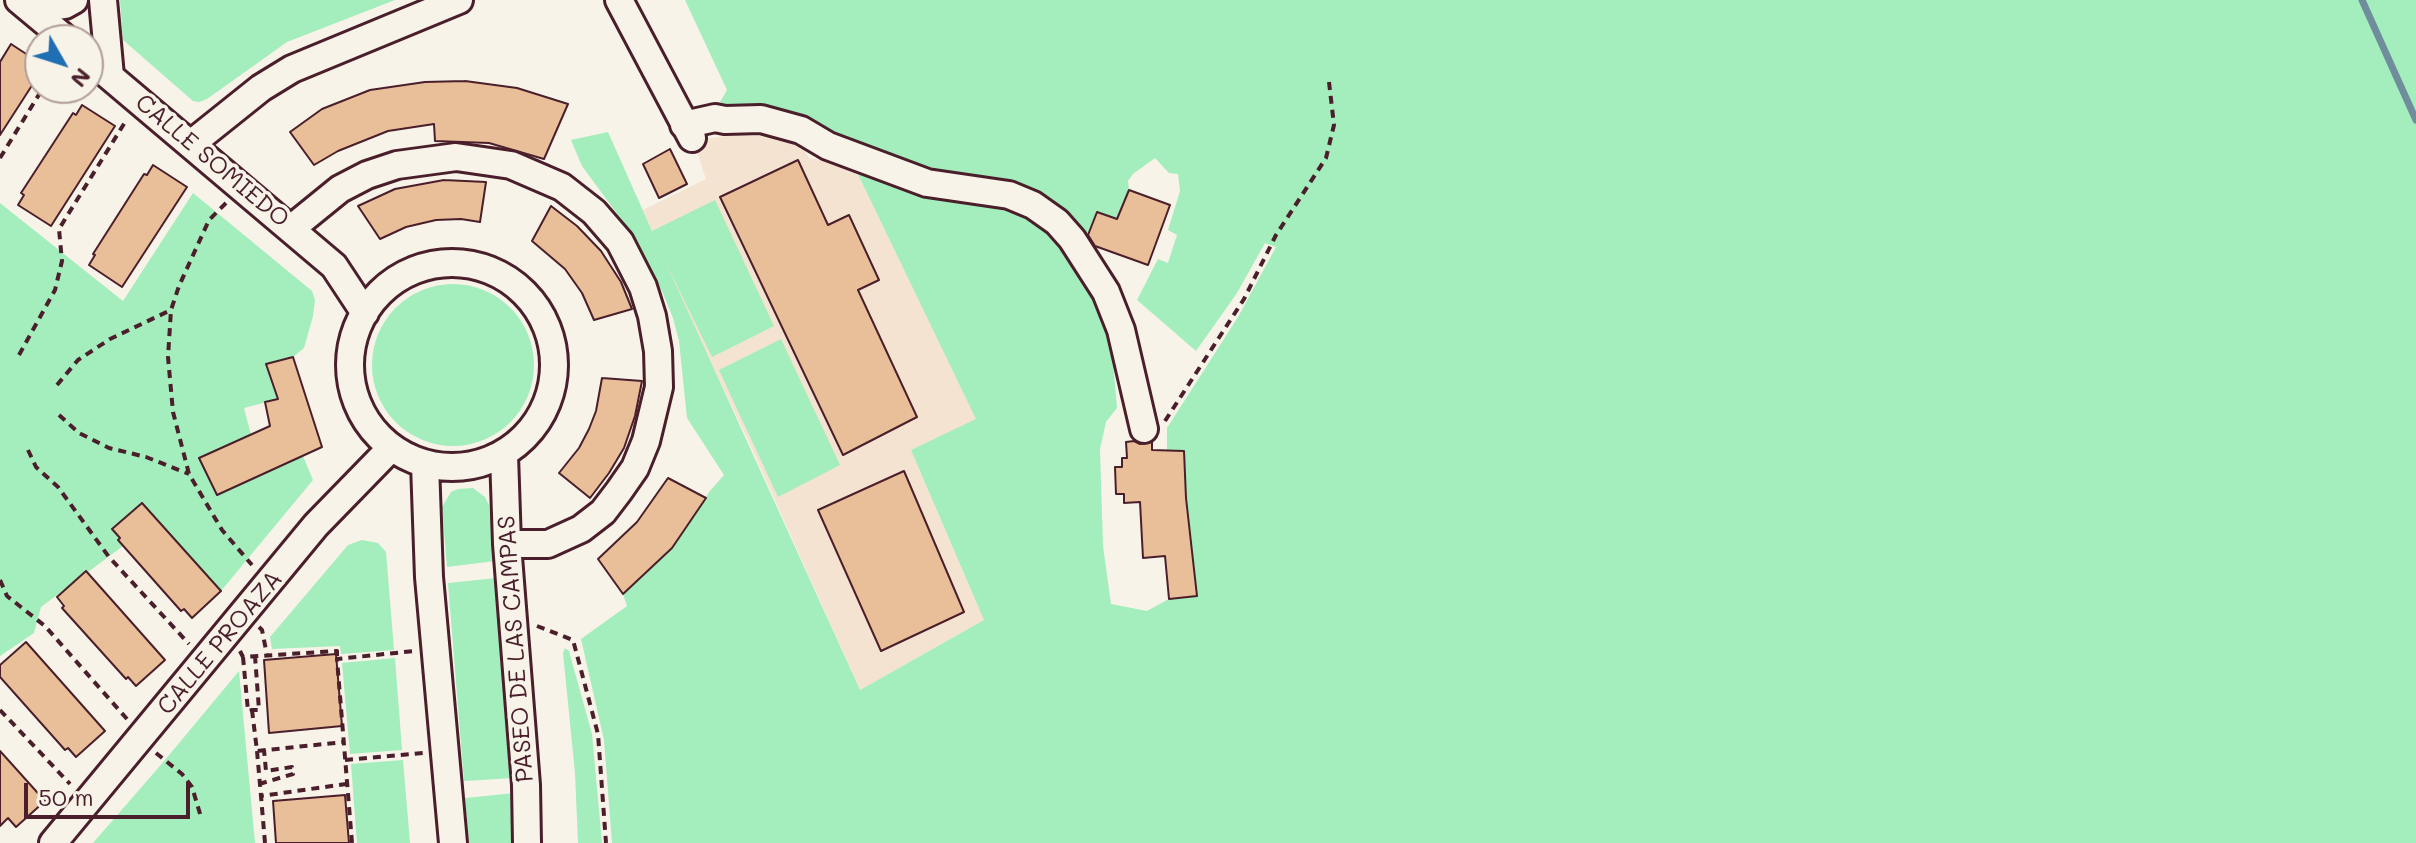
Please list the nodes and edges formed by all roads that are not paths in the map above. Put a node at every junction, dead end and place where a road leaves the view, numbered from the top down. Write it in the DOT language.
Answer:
graph roads {
  1 [pos="74,0"];
  2 [pos="103,0"];
  3 [pos="459,0"];
  4 [pos="619,0"];
  5 [pos="25,5"];
  6 [pos="48,24"];
  7 [pos="104,71"];
  8 [pos="110,76"];
  9 [pos="191,144"];
  10 [pos="292,228"];
  11 [pos="334,266"];
  12 [pos="383,289"];
  13 [pos="365,313"];
  14 [pos="1144,429"];
  15 [pos="391,448"];
  16 [pos="504,455"];
  17 [pos="425,464"];
  18 [pos="507,544"];
  19 [pos="53,843"];
  20 [pos="453,843"];
  21 [pos="527,843"];
  1 -- 5 [label="street"];
  2 -- 8 [label="street"];
  3 -- 9 [label="street"];
  4 -- 14 [label="street"];
  5 -- 6 [label="street"];
  7 -- 8 [label="street, CALLE SOMIEDO"];
  8 -- 9 [label="street, CALLE SOMIEDO"];
  9 -- 10 [label="street, CALLE SOMIEDO"];
  10 -- 11 [label="street, CALLE SOMIEDO"];
  10 -- 18 [label="street"];
  11 -- 12 [label="street, CALLE SOMIEDO"];
  11 -- 13 [label="street, CALLE SOMIEDO"];
  12 -- 13 [label="street"];
  12 -- 16 [label="street"];
  13 -- 15 [label="street"];
  15 -- 17 [label="street"];
  15 -- 19 [label="street, CALLE PROAZA"];
  16 -- 17 [label="street"];
  16 -- 18 [label="street, PASEO DE LAS CAMPAS"];
  17 -- 20 [label="street"];
  18 -- 21 [label="street, PASEO DE LAS CAMPAS"];
}
